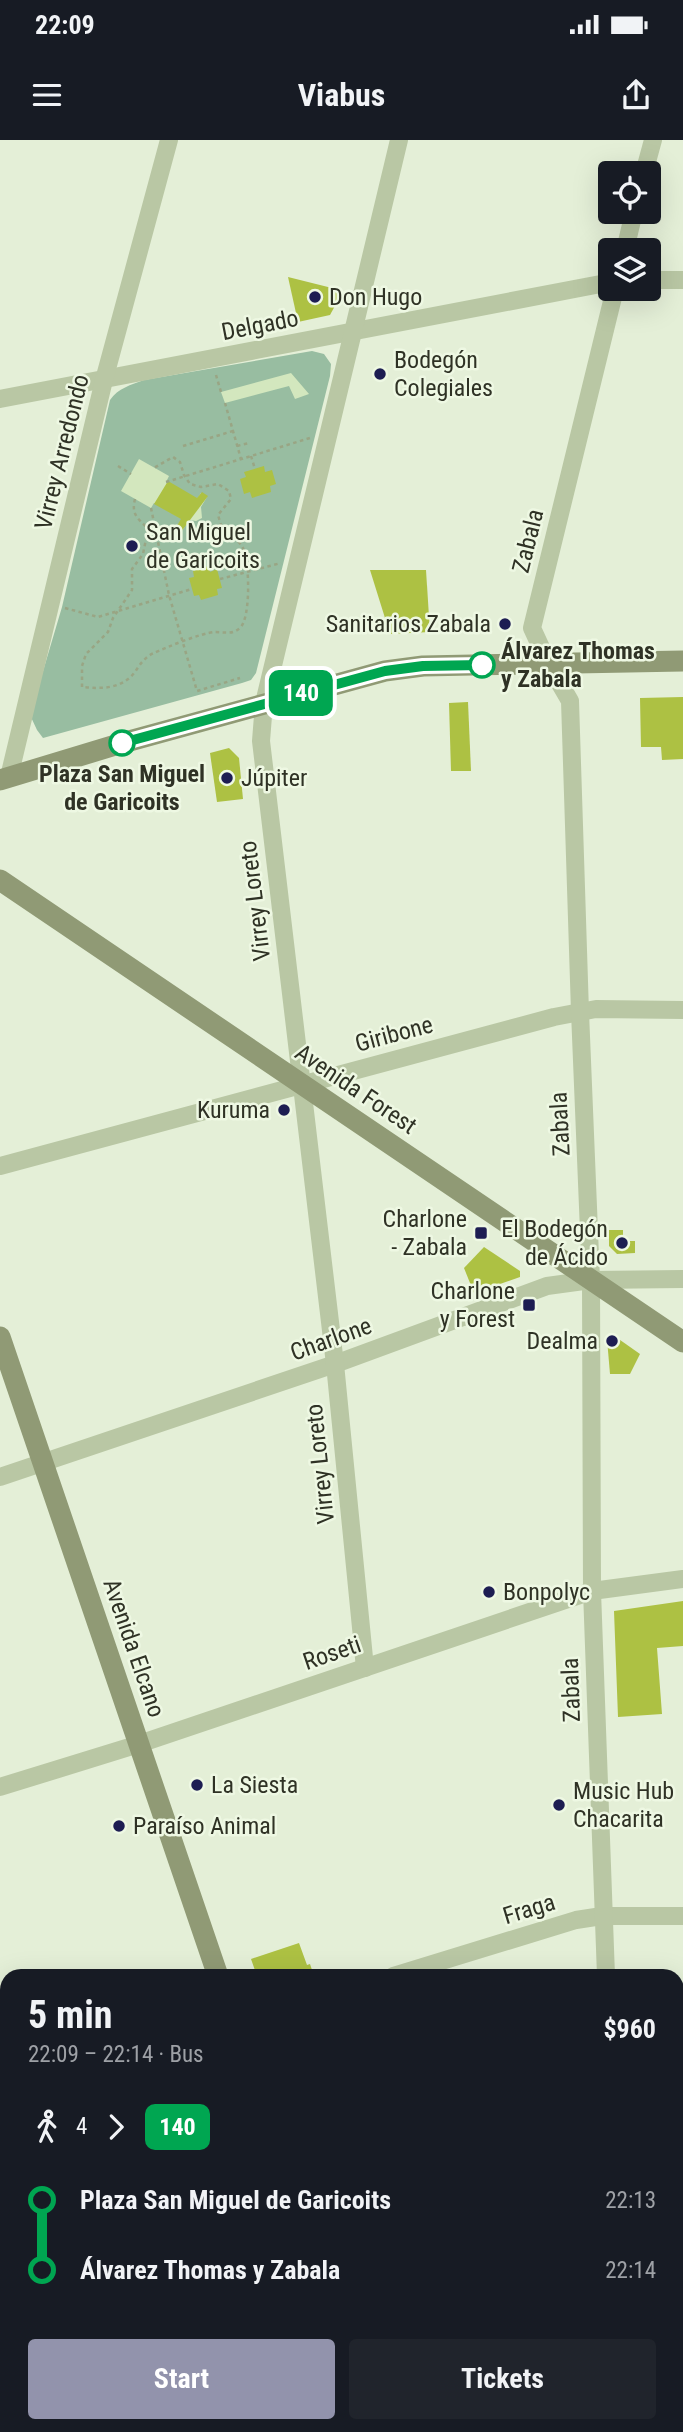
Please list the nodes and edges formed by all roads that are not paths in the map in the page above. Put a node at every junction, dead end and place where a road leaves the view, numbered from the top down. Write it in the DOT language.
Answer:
graph roads {
  1 [pos="169,140"];
  2 [pos="399,140"];
  3 [pos="653,140"];
  4 [pos="647,161"];
  5 [pos="661,280"];
  6 [pos="683,280"];
  7 [pos="598,284"];
  8 [pos="612,301"];
  9 [pos="351,332"];
  10 [pos="104,380"];
  11 [pos="0,399"];
  12 [pos="683,661"];
  13 [pos="549,665"];
  14 [pos="264,703"];
  15 [pos="5,779"];
  16 [pos="0,880"];
  17 [pos="683,1010"];
  18 [pos="580,1012"];
  19 [pos="302,1084"];
  20 [pos="0,1166"];
  21 [pos="683,1279"];
  22 [pos="591,1280"];
  23 [pos="0,1337"];
  24 [pos="683,1342"];
  25 [pos="335,1364"];
  26 [pos="43,1464"];
  27 [pos="0,1478"];
  28 [pos="683,1579"];
  29 [pos="592,1591"];
  30 [pos="365,1668"];
  31 [pos="139,1744"];
  32 [pos="0,1787"];
  33 [pos="602,1916"];
  34 [pos="683,1916"];
  35 [pos="216,1969"];
  36 [pos="416,1969"];
  37 [pos="606,1969"];
  1 -- 10 [label="street, Virrey Arredondo"];
  2 -- 9 [label="street, Virrey Loreto"];
  3 -- 4 [label="street"];
  5 -- 6 [label="street"];
  7 -- 9 [label="street, Delgado"];
  8 -- 13 [label="street, Zabala"];
  9 -- 10 [label="street, Delgado"];
  9 -- 14 [label="street, Virrey Loreto"];
  10 -- 11 [label="street, Delgado"];
  10 -- 15 [label="street, Virrey Arredondo"];
  12 -- 13 [label="main road"];
  13 -- 14 [label="main road"];
  13 -- 18 [label="street, Zabala"];
  14 -- 15 [label="main road"];
  14 -- 19 [label="street, Virrey Loreto"];
  16 -- 19 [label="main road, Avenida Forest"];
  17 -- 18 [label="street, Giribone"];
  18 -- 19 [label="street, Giribone"];
  18 -- 22 [label="street, Zabala"];
  19 -- 20 [label="street, Giribone"];
  19 -- 22 [label="main road, Avenida Forest"];
  19 -- 25 [label="street, Virrey Loreto"];
  21 -- 22 [label="street, Charlone"];
  22 -- 24 [label="main road, Avenida Forest"];
  22 -- 25 [label="street, Charlone"];
  22 -- 29 [label="street, Zabala"];
  23 -- 26 [label="main road, Avenida Elcano"];
  25 -- 26 [label="street, Charlone"];
  25 -- 30 [label="street, Virrey Loreto"];
  26 -- 27 [label="street, Charlone"];
  26 -- 31 [label="main road, Avenida Elcano"];
  28 -- 29 [label="street, Roseti"];
  29 -- 30 [label="street, Roseti"];
  29 -- 33 [label="street, Zabala"];
  30 -- 31 [label="street, Roseti"];
  31 -- 32 [label="street, Roseti"];
  31 -- 35 [label="main road, Avenida Elcano"];
  33 -- 34 [label="street, Fraga"];
  33 -- 36 [label="street, Fraga"];
  33 -- 37 [label="street, Zabala"];
}
